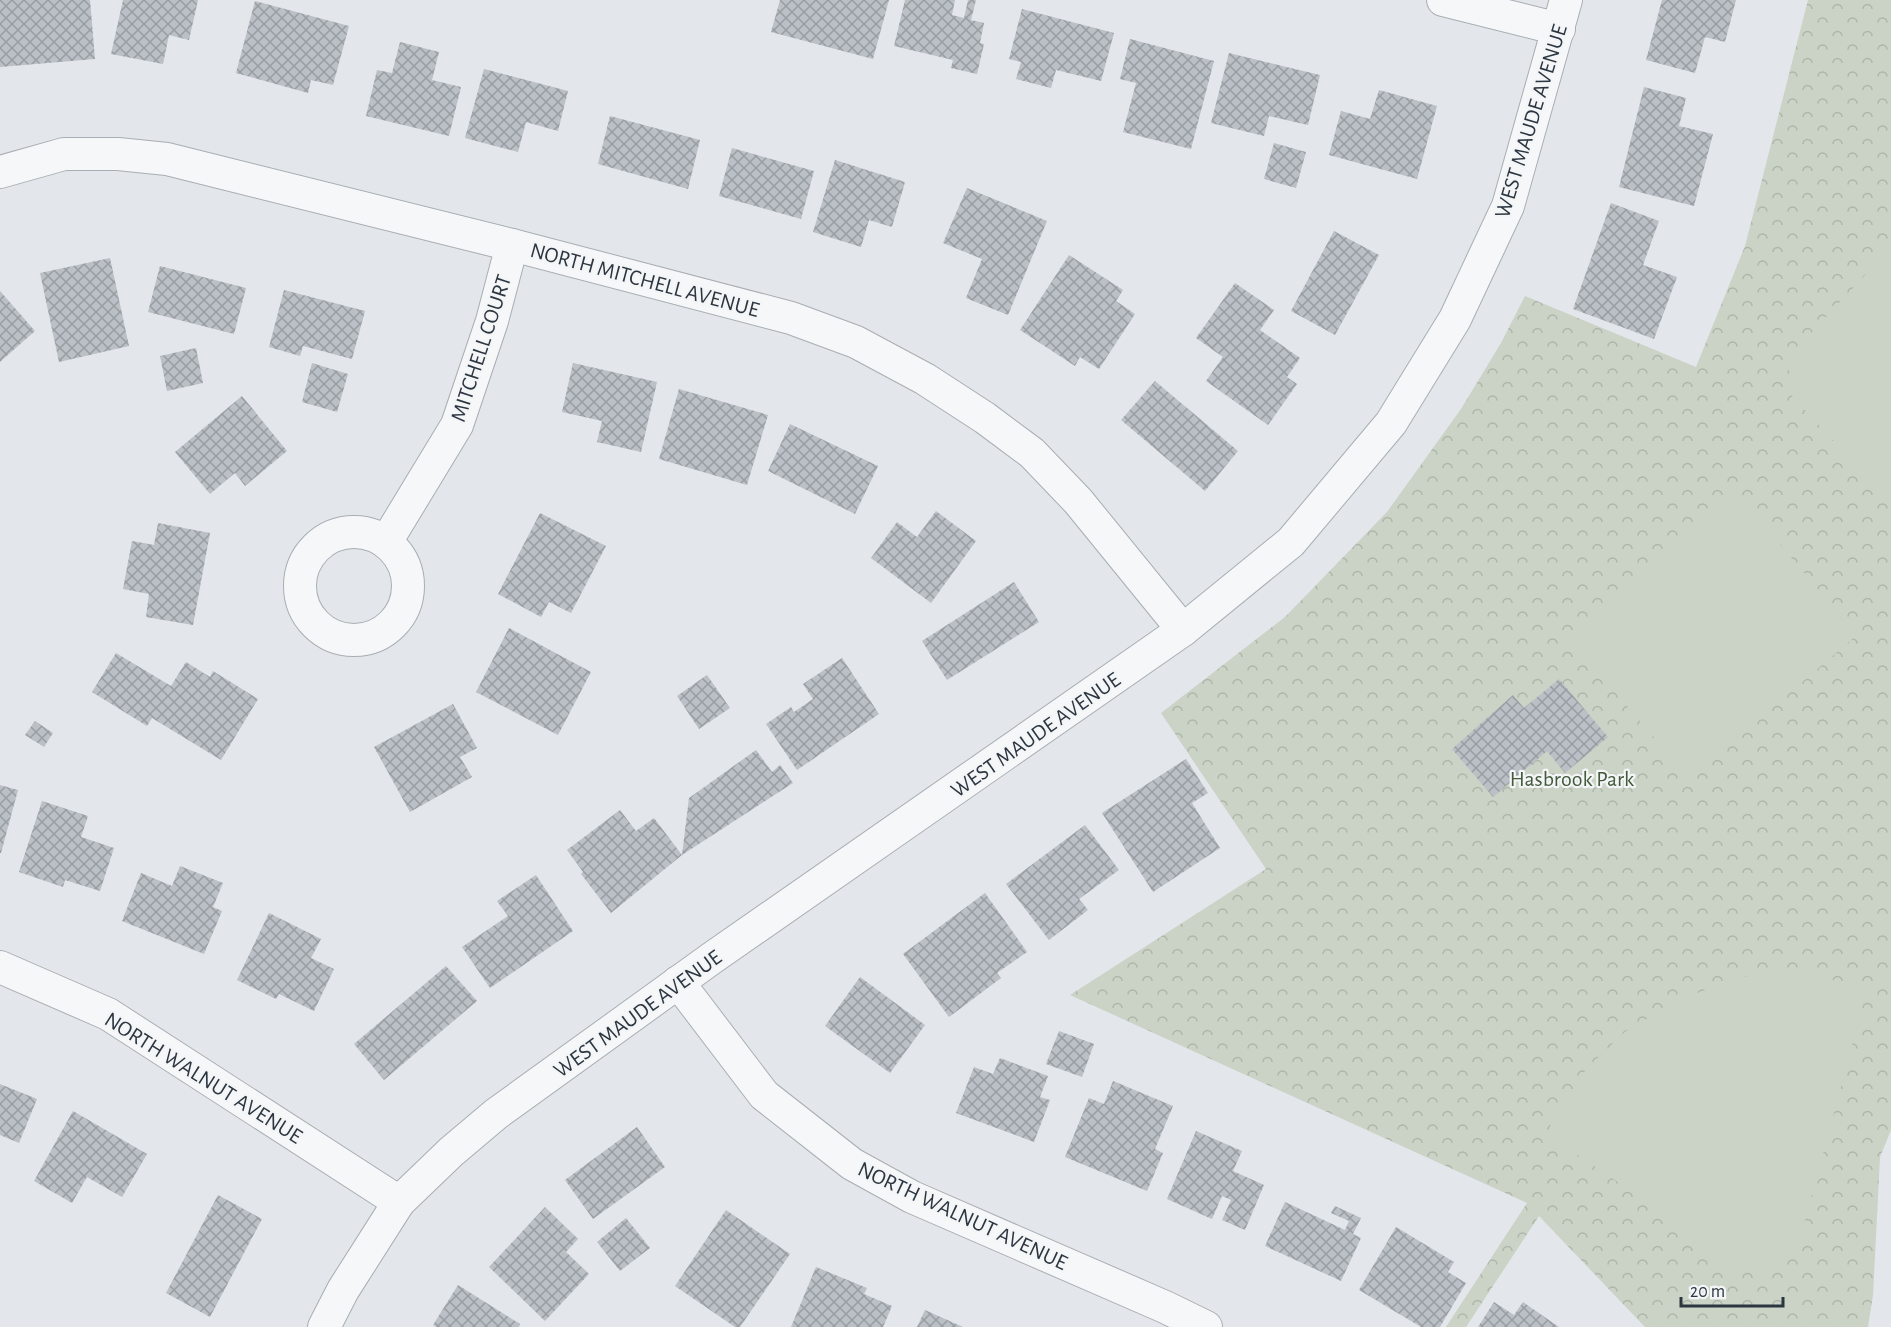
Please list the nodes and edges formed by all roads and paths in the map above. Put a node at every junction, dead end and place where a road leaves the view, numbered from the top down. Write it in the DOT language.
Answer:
graph roads {
  1 [pos="1443,0"];
  2 [pos="1562,14"];
  3 [pos="0,172"];
  4 [pos="512,245"];
  5 [pos="386,542"];
  6 [pos="1183,630"];
  7 [pos="0,967"];
  8 [pos="678,982"];
  9 [pos="399,1202"];
  10 [pos="324,1327"];
  11 [pos="1206,1327"];
  1 -- 2 [label="street"];
  2 -- 6 [label="street, WEST MAUDE AVENUE"];
  3 -- 4 [label="street, NORTH MITCHELL AVENUE"];
  4 -- 5 [label="street, MITCHELL COURT"];
  4 -- 6 [label="street, NORTH MITCHELL AVENUE"];
  6 -- 8 [label="street, WEST MAUDE AVENUE"];
  7 -- 9 [label="street, NORTH WALNUT AVENUE"];
  8 -- 9 [label="street, WEST MAUDE AVENUE"];
  8 -- 11 [label="street, NORTH WALNUT AVENUE"];
  9 -- 10 [label="street, WEST MAUDE AVENUE"];
}
